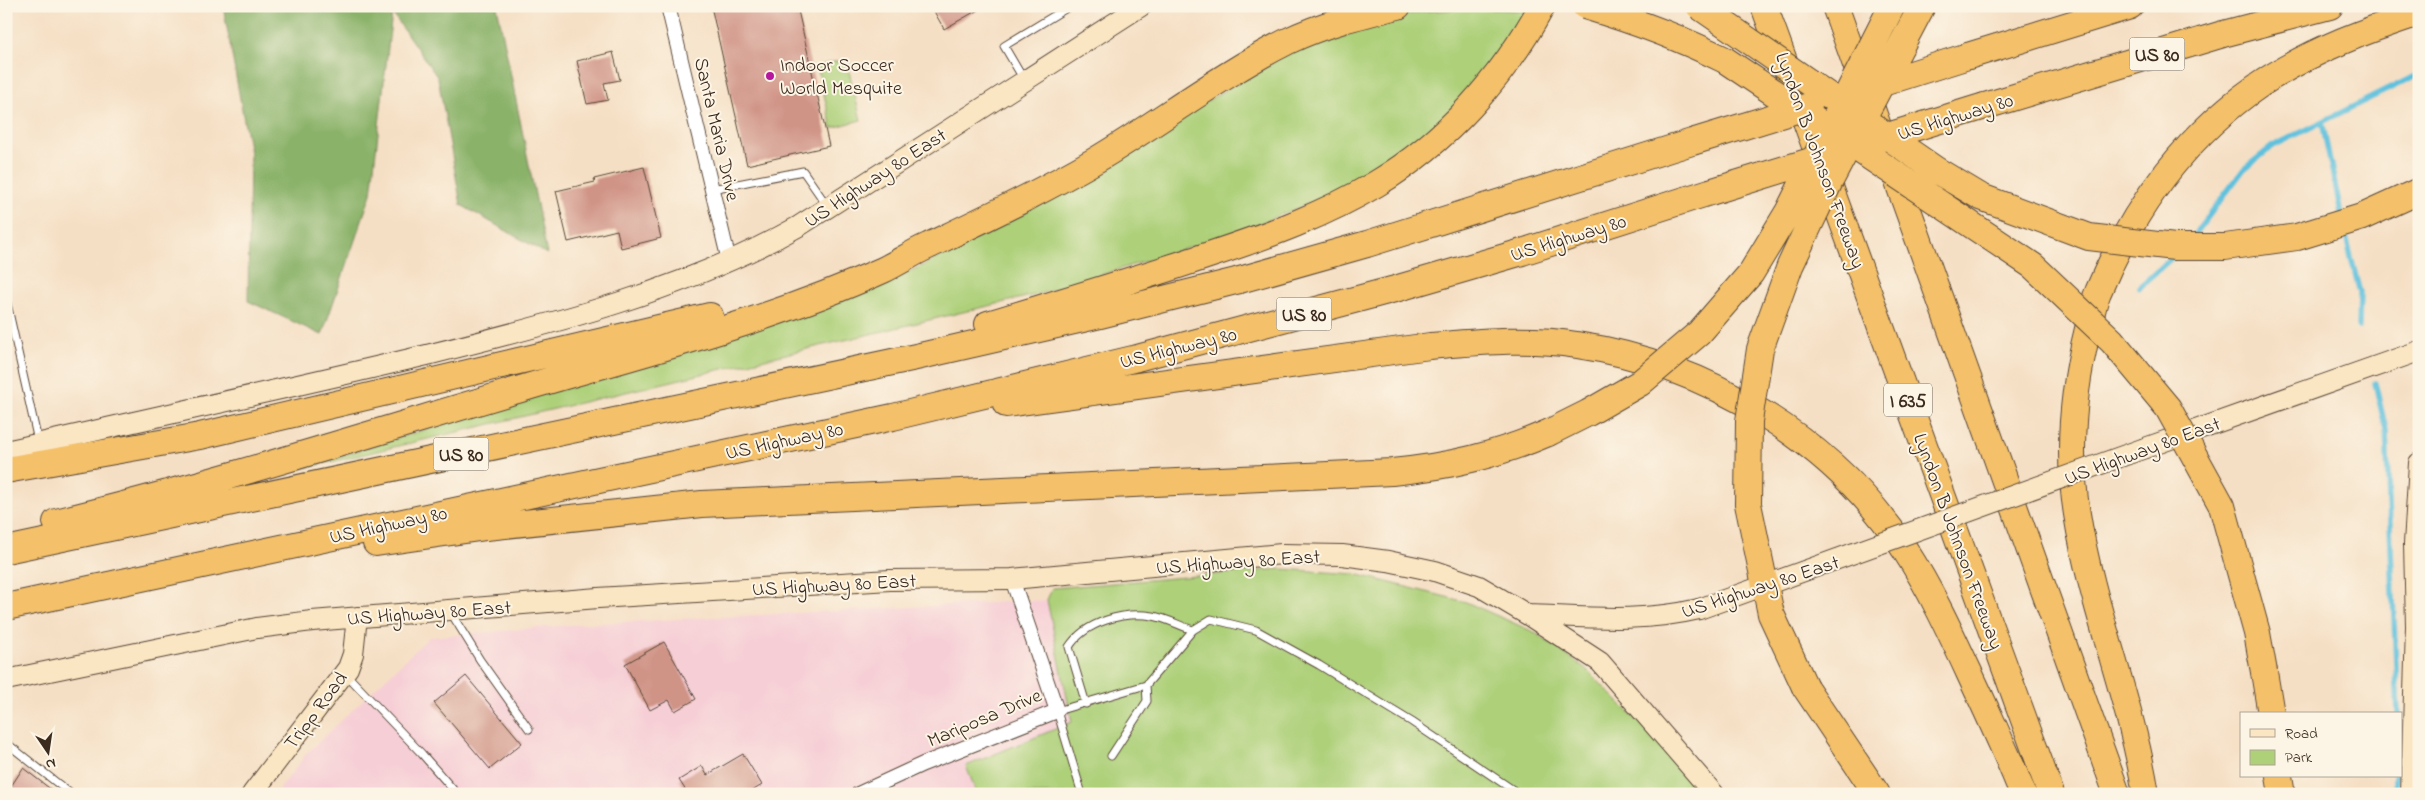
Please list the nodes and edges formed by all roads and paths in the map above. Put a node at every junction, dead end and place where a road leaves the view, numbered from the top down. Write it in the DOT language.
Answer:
graph roads {
  1 [pos="668,6"];
  2 [pos="1070,6"];
  3 [pos="1142,6"];
  4 [pos="1398,6"];
  5 [pos="1542,6"];
  6 [pos="1585,6"];
  7 [pos="1699,6"];
  8 [pos="1764,6"];
  9 [pos="1835,6"];
  10 [pos="1892,6"];
  11 [pos="1922,6"];
  12 [pos="2130,6"];
  13 [pos="2330,6"];
  14 [pos="2419,13"];
  15 [pos="1024,81"];
  16 [pos="712,189"];
  17 [pos="2419,191"];
  18 [pos="828,207"];
  19 [pos="925,247"];
  20 [pos="729,261"];
  21 [pos="6,299"];
  22 [pos="2419,351"];
  23 [pos="916,357"];
  24 [pos="893,417"];
  25 [pos="39,444"];
  26 [pos="6,451"];
  27 [pos="2419,463"];
  28 [pos="6,470"];
  29 [pos="6,533"];
  30 [pos="6,550"];
  31 [pos="258,551"];
  32 [pos="1012,579"];
  33 [pos="6,607"];
  34 [pos="449,610"];
  35 [pos="1528,615"];
  36 [pos="357,617"];
  37 [pos="1193,630"];
  38 [pos="345,672"];
  39 [pos="6,680"];
  40 [pos="1146,685"];
  41 [pos="1086,704"];
  42 [pos="1057,710"];
  43 [pos="2271,712"];
  44 [pos="529,730"];
  45 [pos="7,745"];
  46 [pos="1111,756"];
  47 [pos="2280,778"];
  48 [pos="861,793"];
  49 [pos="71,794"];
  50 [pos="252,794"];
  51 [pos="457,794"];
  52 [pos="1082,794"];
  53 [pos="1519,794"];
  54 [pos="1714,794"];
  55 [pos="1877,794"];
  56 [pos="2023,794"];
  57 [pos="2051,794"];
  58 [pos="2117,794"];
  59 [pos="2146,794"];
  60 [pos="2282,794"];
  61 [pos="2411,794"];
  1 -- 16 [label="street, Santa Maria Drive"];
  2 -- 15 [label="lane"];
  3 -- 15 [label="main road, US Highway 80 East"];
  4 -- 19 [label="highway"];
  5 -- 23 [label="highway"];
  6 -- 43 [label="highway, bridge"];
  7 -- 17 [label="highway, bridge"];
  8 -- 57 [label="highway, Lyndon B Johnson Freeway / I 635"];
  9 -- 58 [label="highway"];
  10 -- 31 [label="highway, bridge"];
  11 -- 55 [label="highway, bridge"];
  12 -- 23 [label="highway, US 80, bridge"];
  13 -- 24 [label="highway, US Highway 80 / US 80, bridge"];
  14 -- 59 [label="highway"];
  15 -- 18 [label="main road, US Highway 80 East"];
  16 -- 18 [label="lane"];
  16 -- 20 [label="street, Santa Maria Drive"];
  18 -- 20 [label="main road, US Highway 80 East"];
  19 -- 28 [label="highway"];
  19 -- 29 [label="highway"];
  20 -- 25 [label="main road, US Highway 80 East"];
  21 -- 25 [label="lane"];
  22 -- 35 [label="main road, US Highway 80 East, bridge"];
  23 -- 30 [label="highway, US 80"];
  24 -- 31 [label="highway, US Highway 80 / US 80"];
  24 -- 56 [label="highway"];
  25 -- 26 [label="main road, US Highway 80 East"];
  27 -- 61 [label="main road"];
  31 -- 33 [label="highway, US Highway 80 / US 80"];
  32 -- 34 [label="main road, US Highway 80 East"];
  32 -- 35 [label="main road, US Highway 80 East"];
  32 -- 42 [label="street, Mariposa Drive"];
  34 -- 36 [label="main road, US Highway 80 East"];
  34 -- 44 [label="lane"];
  35 -- 54 [label="main road"];
  36 -- 38 [label="main road, Tripp Road"];
  36 -- 39 [label="main road, US Highway 80 East"];
  37 -- 40 [label="lane"];
  37 -- 41 [label="lane"];
  37 -- 53 [label="lane"];
  38 -- 50 [label="main road, Tripp Road"];
  38 -- 51 [label="lane"];
  40 -- 41 [label="lane"];
  40 -- 46 [label="lane"];
  41 -- 42 [label="lane"];
  42 -- 48 [label="street, Mariposa Drive"];
  42 -- 52 [label="lane"];
  45 -- 49 [label="lane"];
  47 -- 60 [label="highway"];
}
